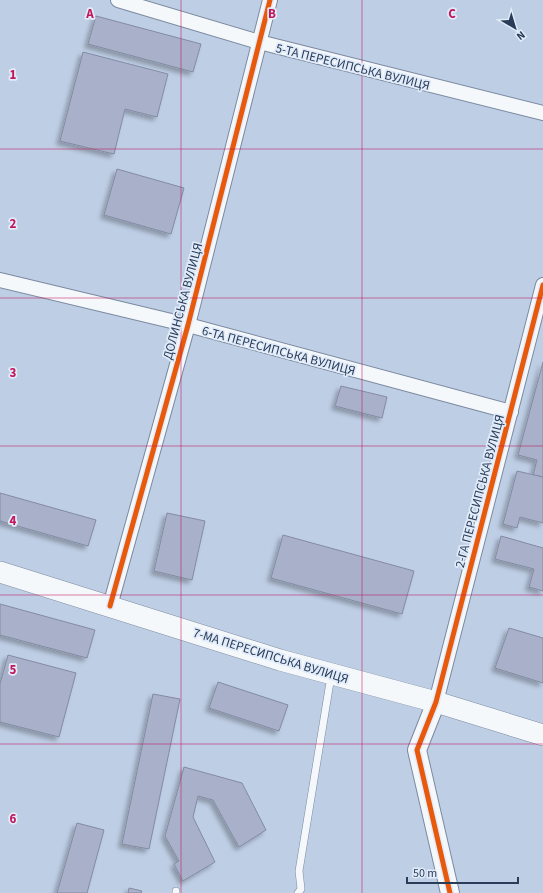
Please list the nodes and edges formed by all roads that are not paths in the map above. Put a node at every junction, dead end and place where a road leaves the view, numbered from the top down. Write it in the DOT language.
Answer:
graph roads {
  1 [pos="118,0"];
  2 [pos="270,0"];
  3 [pos="259,42"];
  4 [pos="543,113"];
  5 [pos="0,280"];
  6 [pos="543,285"];
  7 [pos="188,325"];
  8 [pos="511,412"];
  9 [pos="0,572"];
  10 [pos="110,606"];
  11 [pos="331,674"];
  12 [pos="436,702"];
  13 [pos="543,735"];
  14 [pos="298,893"];
  15 [pos="450,893"];
  1 -- 3 [label="street, 5-ТА ПЕРЕСИПСЬКА ВУЛИЦЯ"];
  2 -- 3 [label="street, ДОЛИНСЬКА ВУЛИЦЯ"];
  3 -- 4 [label="street, 5-ТА ПЕРЕСИПСЬКА ВУЛИЦЯ"];
  3 -- 7 [label="street, ДОЛИНСЬКА ВУЛИЦЯ"];
  5 -- 7 [label="street, 6-ТА ПЕРЕСИПСЬКА ВУЛИЦЯ"];
  6 -- 8 [label="street, 2-ГА ПЕРЕСИПСЬКА ВУЛИЦЯ"];
  7 -- 8 [label="street, 6-ТА ПЕРЕСИПСЬКА ВУЛИЦЯ"];
  7 -- 10 [label="street, ДОЛИНСЬКА ВУЛИЦЯ"];
  8 -- 12 [label="street, 2-ГА ПЕРЕСИПСЬКА ВУЛИЦЯ"];
  9 -- 10 [label="main road, 7-МА ПЕРЕСИПСЬКА ВУЛИЦЯ"];
  10 -- 11 [label="main road, 7-МА ПЕРЕСИПСЬКА ВУЛИЦЯ"];
  11 -- 12 [label="main road, 7-МА ПЕРЕСИПСЬКА ВУЛИЦЯ"];
  11 -- 14 [label="lane"];
  12 -- 13 [label="main road, 7-МА ПЕРЕСИПСЬКА ВУЛИЦЯ"];
  12 -- 15 [label="street"];
}
